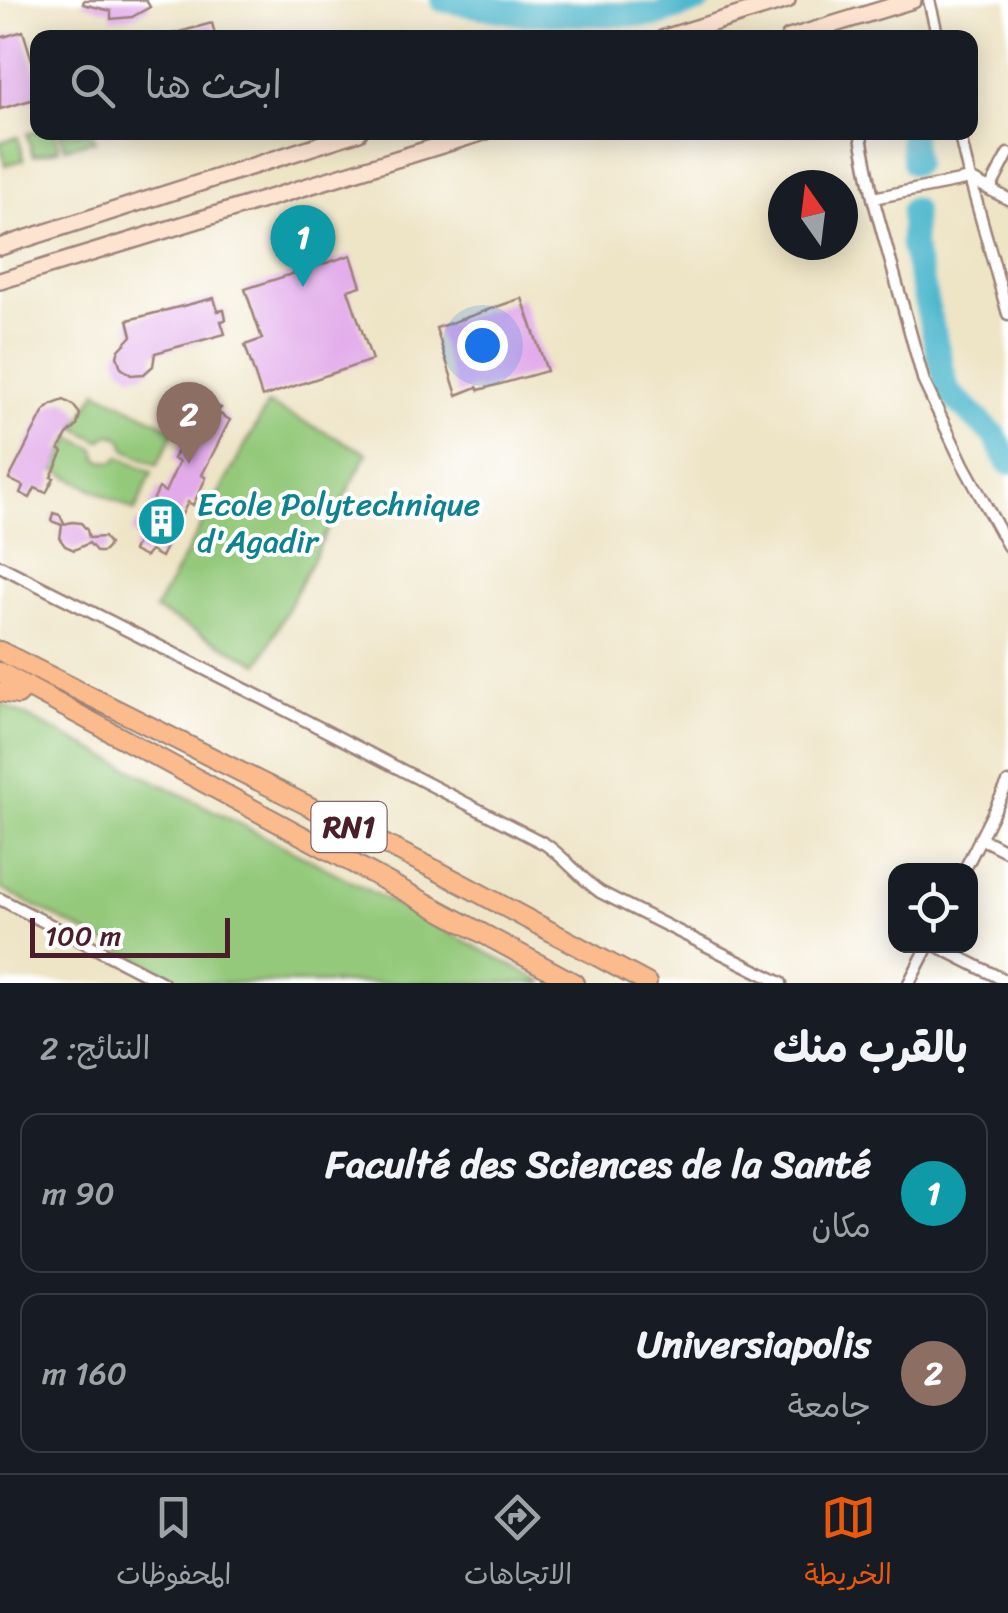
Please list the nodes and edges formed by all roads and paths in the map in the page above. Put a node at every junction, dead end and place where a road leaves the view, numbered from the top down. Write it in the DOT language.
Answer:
graph roads {
  1 [pos="787,0"];
  2 [pos="913,0"];
  3 [pos="929,0"];
  4 [pos="690,30"];
  5 [pos="837,30"];
  6 [pos="936,30"];
  7 [pos="334,140"];
  8 [pos="458,140"];
  9 [pos="862,140"];
  10 [pos="962,140"];
  11 [pos="1008,154"];
  12 [pos="970,179"];
  13 [pos="990,190"];
  14 [pos="873,198"];
  15 [pos="1008,199"];
  16 [pos="0,247"];
  17 [pos="1003,279"];
  18 [pos="0,281"];
  19 [pos="1008,314"];
  20 [pos="1008,546"];
  21 [pos="0,566"];
  22 [pos="0,638"];
  23 [pos="0,652"];
  24 [pos="0,672"];
  25 [pos="49,677"];
  26 [pos="27,686"];
  27 [pos="0,692"];
  28 [pos="1008,783"];
  29 [pos="980,838"];
  30 [pos="1008,852"];
  31 [pos="968,863"];
  32 [pos="1,902"];
  33 [pos="924,953"];
  34 [pos="951,953"];
  35 [pos="1008,982"];
  36 [pos="162,983"];
  37 [pos="574,983"];
  38 [pos="647,983"];
  39 [pos="781,983"];
  40 [pos="909,983"];
  1 -- 4 [label="main road"];
  2 -- 5 [label="main road"];
  3 -- 6 [label="street"];
  7 -- 16 [label="main road"];
  8 -- 18 [label="main road"];
  9 -- 14 [label="street"];
  10 -- 12 [label="street"];
  11 -- 13 [label="street"];
  12 -- 13 [label="street"];
  12 -- 14 [label="street"];
  12 -- 17 [label="street"];
  13 -- 15 [label="street"];
  14 -- 20 [label="street"];
  17 -- 19 [label="street"];
  21 -- 39 [label="street"];
  22 -- 25 [label="highway"];
  23 -- 25 [label="highway, RN1"];
  24 -- 26 [label="highway, RN1"];
  25 -- 38 [label="highway, RN1"];
  26 -- 27 [label="highway"];
  26 -- 37 [label="highway, RN1"];
  28 -- 29 [label="street"];
  29 -- 30 [label="street"];
  29 -- 31 [label="street"];
  32 -- 36 [label="street"];
  33 -- 40 [label="street"];
  34 -- 35 [label="street"];
}
